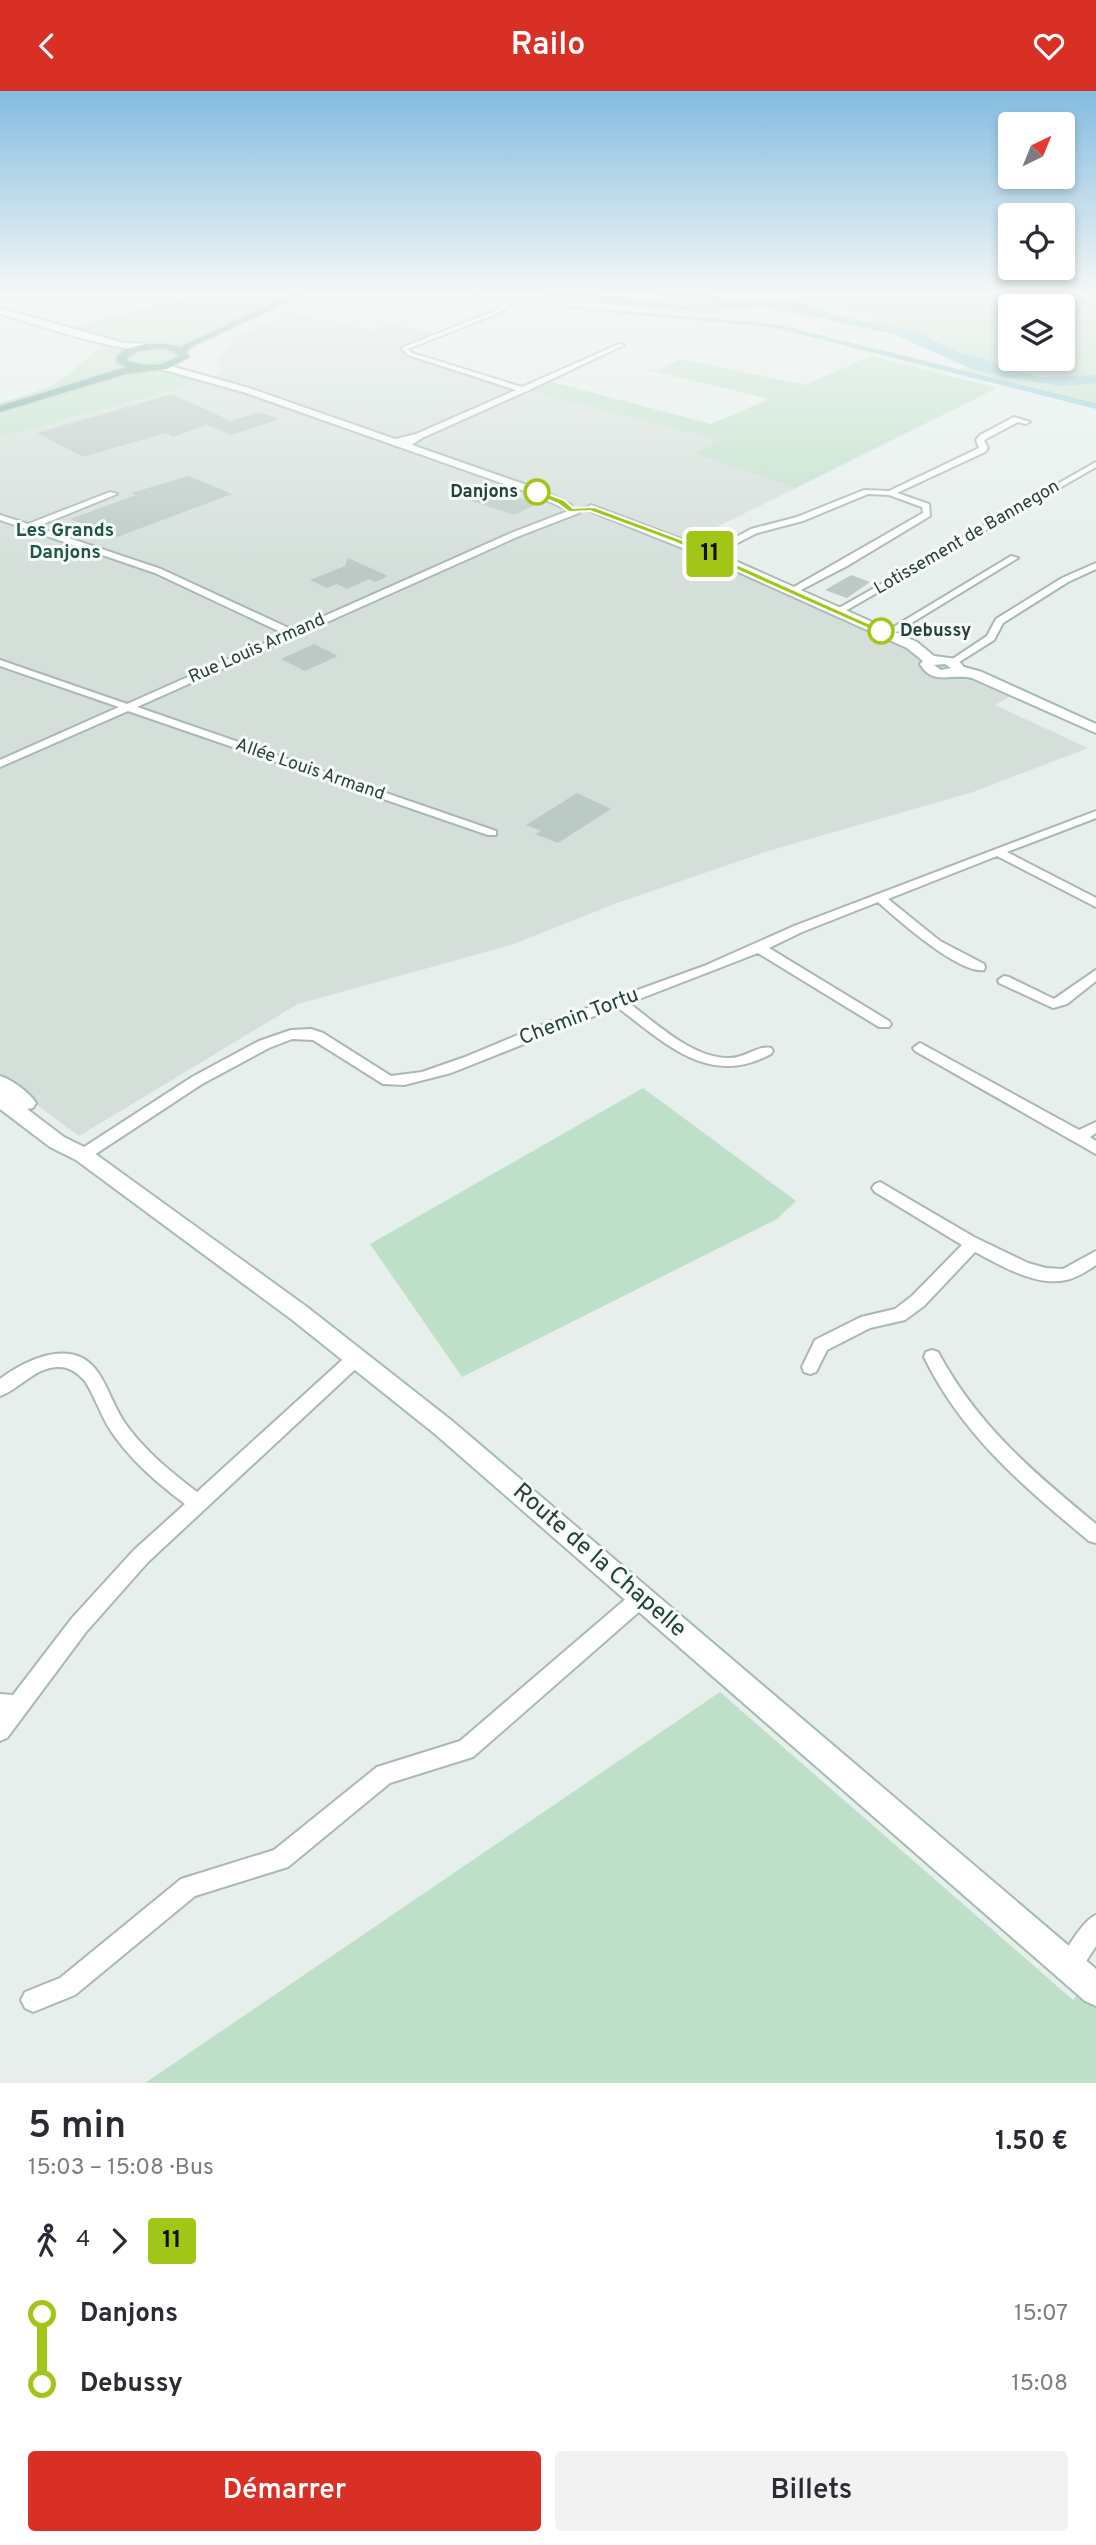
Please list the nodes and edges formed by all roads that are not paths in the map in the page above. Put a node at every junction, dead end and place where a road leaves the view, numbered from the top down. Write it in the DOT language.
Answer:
graph roads {
  1 [pos="67,385"];
  2 [pos="75,385"];
  3 [pos="230,385"];
  4 [pos="240,385"];
  5 [pos="510,385"];
  6 [pos="537,385"];
  7 [pos="526,390"];
  8 [pos="23,401"];
  9 [pos="0,409"];
  10 [pos="1026,422"];
  11 [pos="402,443"];
  12 [pos="1096,464"];
  13 [pos="890,493"];
  14 [pos="113,494"];
  15 [pos="570,506"];
  16 [pos="0,517"];
  17 [pos="30,526"];
  18 [pos="709,554"];
  19 [pos="1014,558"];
  20 [pos="1096,566"];
  21 [pos="792,591"];
  22 [pos="837,612"];
  23 [pos="291,633"];
  24 [pos="887,634"];
  25 [pos="0,663"];
  26 [pos="955,666"];
  27 [pos="128,707"];
  28 [pos="1096,729"];
  29 [pos="0,764"];
  30 [pos="1096,814"];
  31 [pos="492,833"];
  32 [pos="999,853"];
  33 [pos="880,898"];
  34 [pos="1096,903"];
  35 [pos="761,949"];
  36 [pos="979,967"];
  37 [pos="1096,974"];
  38 [pos="1004,980"];
  39 [pos="619,1002"];
  40 [pos="884,1024"];
  41 [pos="920,1048"];
  42 [pos="766,1051"];
  43 [pos="0,1083"];
  44 [pos="0,1099"];
  45 [pos="1096,1127"];
  46 [pos="1079,1136"];
  47 [pos="1096,1149"];
  48 [pos="83,1155"];
  49 [pos="880,1188"];
  50 [pos="974,1243"];
  51 [pos="1096,1257"];
  52 [pos="357,1357"];
  53 [pos="932,1357"];
  54 [pos="810,1367"];
  55 [pos="0,1389"];
  56 [pos="196,1502"];
  57 [pos="1096,1535"];
  58 [pos="642,1597"];
  59 [pos="9,1705"];
  60 [pos="0,1731"];
  61 [pos="1096,1926"];
  62 [pos="1069,1966"];
  63 [pos="1096,1990"];
  64 [pos="33,2000"];
  1 -- 8 [label="main road"];
  2 -- 8 [label="main road"];
  3 -- 11 [label="main road"];
  4 -- 11 [label="main road"];
  5 -- 7 [label="street"];
  6 -- 7 [label="street"];
  7 -- 11 [label="street"];
  8 -- 9 [label="main road"];
  10 -- 13 [label="street"];
  11 -- 15 [label="main road"];
  12 -- 22 [label="street, Lotissement de Bannegon"];
  13 -- 18 [label="street"];
  13 -- 21 [label="street"];
  14 -- 17 [label="street"];
  15 -- 18 [label="main road"];
  15 -- 23 [label="street, Rue Louis Armand"];
  16 -- 17 [label="street"];
  17 -- 23 [label="street"];
  18 -- 21 [label="main road"];
  19 -- 24 [label="street"];
  20 -- 26 [label="street"];
  21 -- 22 [label="main road"];
  22 -- 24 [label="main road"];
  23 -- 27 [label="street, Rue Louis Armand"];
  24 -- 26 [label="main road"];
  25 -- 27 [label="street, Allée Louis Armand"];
  26 -- 28 [label="main road"];
  27 -- 29 [label="street, Rue Louis Armand"];
  27 -- 31 [label="street, Allée Louis Armand"];
  30 -- 32 [label="street, Chemin Tortu"];
  32 -- 33 [label="street, Chemin Tortu"];
  32 -- 34 [label="street"];
  33 -- 35 [label="street, Chemin Tortu"];
  33 -- 36 [label="street"];
  35 -- 39 [label="street, Chemin Tortu"];
  35 -- 40 [label="street"];
  37 -- 38 [label="street"];
  39 -- 42 [label="street"];
  39 -- 48 [label="street, Chemin Tortu"];
  41 -- 46 [label="street"];
  43 -- 48 [label="main road, Route de la Chapelle"];
  44 -- 48 [label="main road, Route de la Chapelle"];
  45 -- 46 [label="street"];
  46 -- 47 [label="street"];
  48 -- 52 [label="main road, Route de la Chapelle"];
  49 -- 50 [label="street"];
  50 -- 51 [label="street"];
  50 -- 54 [label="street"];
  52 -- 56 [label="street"];
  52 -- 58 [label="main road, Route de la Chapelle"];
  53 -- 57 [label="street"];
  55 -- 56 [label="street"];
  56 -- 59 [label="street"];
  58 -- 62 [label="main road, Route de la Chapelle"];
  58 -- 64 [label="street"];
  59 -- 60 [label="street"];
  61 -- 62 [label="street"];
  62 -- 63 [label="main road, Route de la Chapelle"];
}
